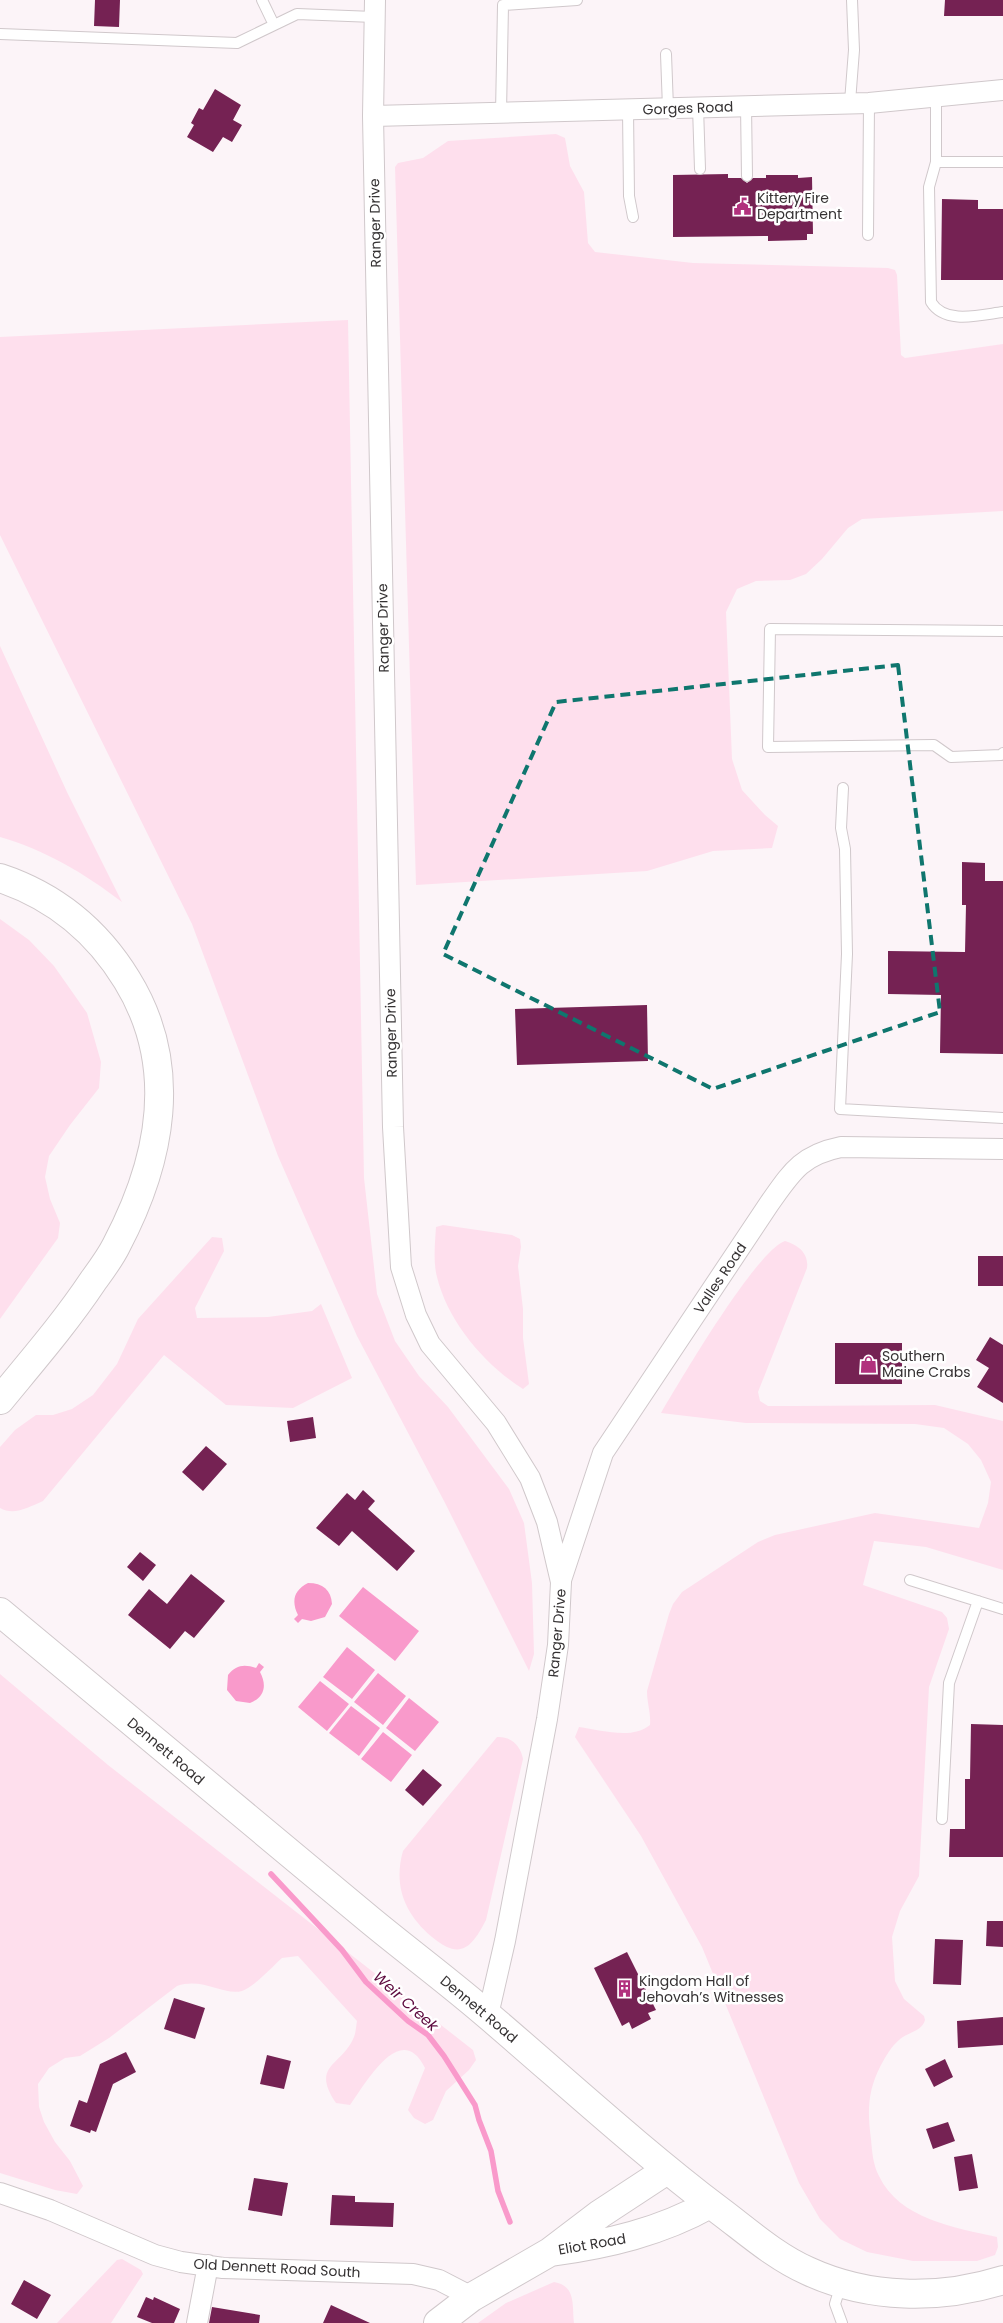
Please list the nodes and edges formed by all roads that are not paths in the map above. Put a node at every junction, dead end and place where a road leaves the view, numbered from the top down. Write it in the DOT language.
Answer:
graph roads {
  1 [pos="262,0"];
  2 [pos="577,0"];
  3 [pos="852,0"];
  4 [pos="374,9"];
  5 [pos="274,25"];
  6 [pos="0,34"];
  7 [pos="666,54"];
  8 [pos="1003,90"];
  9 [pos="936,96"];
  10 [pos="860,103"];
  11 [pos="746,106"];
  12 [pos="698,107"];
  13 [pos="668,108"];
  14 [pos="628,110"];
  15 [pos="502,113"];
  16 [pos="373,116"];
  17 [pos="936,162"];
  18 [pos="1003,162"];
  19 [pos="700,169"];
  20 [pos="746,176"];
  21 [pos="633,217"];
  22 [pos="868,234"];
  23 [pos="1003,312"];
  24 [pos="1003,630"];
  25 [pos="1003,753"];
  26 [pos="843,788"];
  27 [pos="0,878"];
  28 [pos="1003,1118"];
  29 [pos="1003,1149"];
  30 [pos="0,1400"];
  31 [pos="910,1580"];
  32 [pos="561,1582"];
  33 [pos="978,1601"];
  34 [pos="1003,1609"];
  35 [pos="0,1612"];
  36 [pos="942,1819"];
  37 [pos="488,2015"];
  38 [pos="668,2170"];
  39 [pos="0,2192"];
  40 [pos="710,2204"];
  41 [pos="550,2252"];
  42 [pos="208,2265"];
  43 [pos="1003,2280"];
  44 [pos="841,2284"];
  45 [pos="472,2297"];
  46 [pos="197,2323"];
  47 [pos="438,2323"];
  48 [pos="842,2323"];
  1 -- 5 [label="lane"];
  2 -- 15 [label="lane"];
  3 -- 10 [label="lane"];
  4 -- 5 [label="lane"];
  4 -- 16 [label="street, Ranger Drive"];
  5 -- 6 [label="lane"];
  7 -- 13 [label="lane"];
  8 -- 9 [label="street, Gorges Road"];
  9 -- 10 [label="street, Gorges Road"];
  9 -- 17 [label="lane"];
  10 -- 11 [label="street, Gorges Road"];
  10 -- 22 [label="lane"];
  11 -- 12 [label="street, Gorges Road"];
  11 -- 20 [label="lane"];
  12 -- 13 [label="street, Gorges Road"];
  12 -- 19 [label="lane"];
  13 -- 14 [label="street, Gorges Road"];
  14 -- 15 [label="street, Gorges Road"];
  14 -- 21 [label="lane"];
  15 -- 16 [label="street, Gorges Road"];
  16 -- 32 [label="street, Ranger Drive"];
  17 -- 18 [label="lane"];
  17 -- 23 [label="lane"];
  24 -- 25 [label="lane"];
  26 -- 28 [label="lane"];
  27 -- 30 [label="main road"];
  29 -- 32 [label="street, Valles Road"];
  31 -- 33 [label="lane"];
  32 -- 37 [label="street, Ranger Drive"];
  33 -- 34 [label="lane"];
  33 -- 36 [label="lane"];
  35 -- 37 [label="main road, Dennett Road"];
  37 -- 38 [label="main road, Dennett Road"];
  38 -- 40 [label="main road, Dennett Road"];
  38 -- 41 [label="main road, Eliot Road"];
  39 -- 42 [label="street, Old Dennett Road South"];
  40 -- 41 [label="main road, Eliot Road"];
  40 -- 44 [label="main road, Dennett Road"];
  41 -- 45 [label="main road"];
  42 -- 45 [label="street, Old Dennett Road South"];
  42 -- 46 [label="street"];
  43 -- 44 [label="main road, Dennett Road"];
  44 -- 48 [label="lane"];
  45 -- 47 [label="main road"];
}
